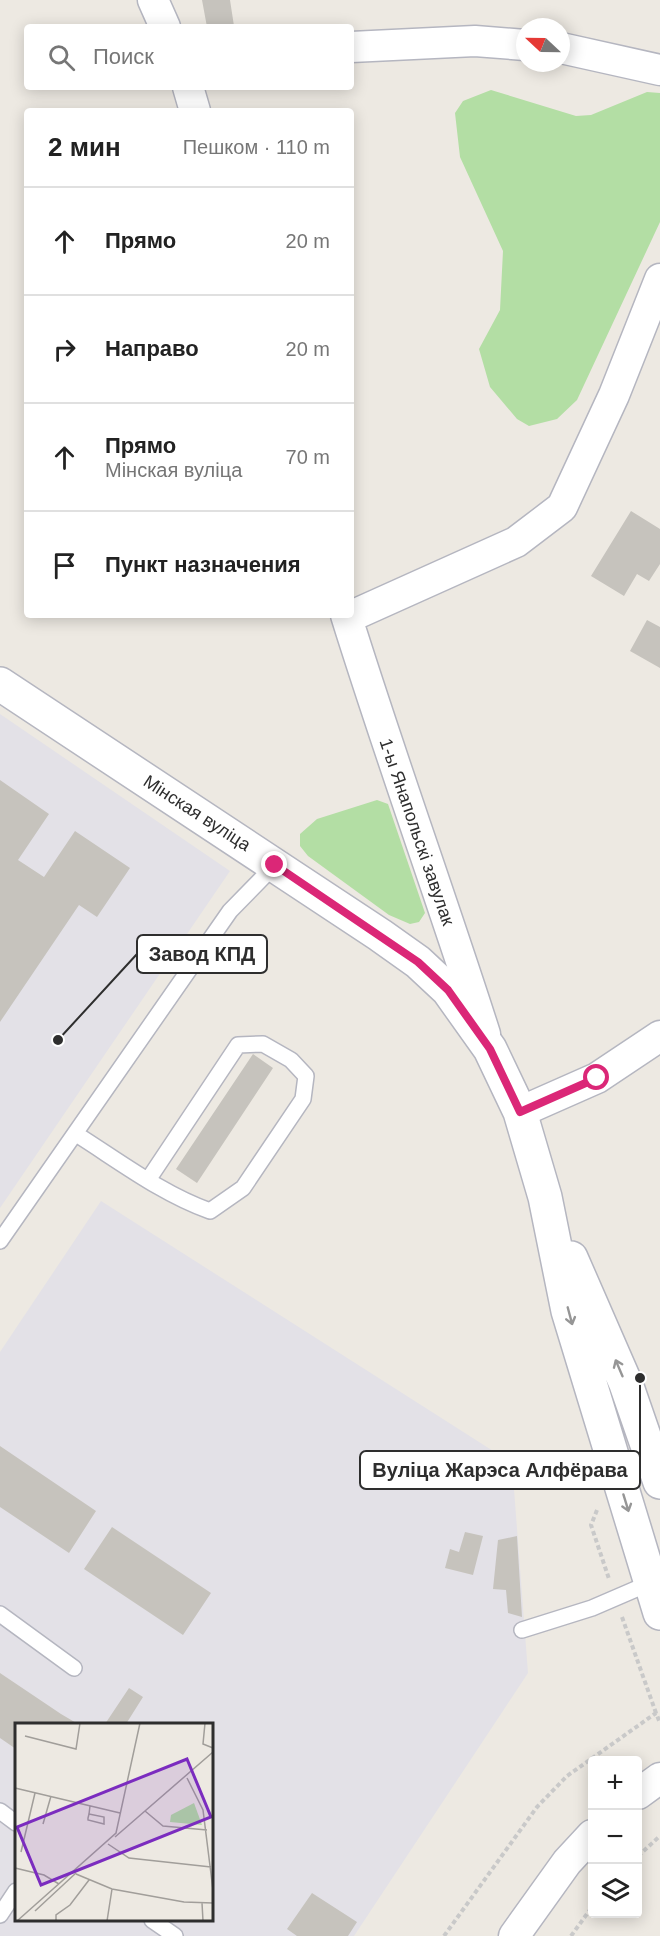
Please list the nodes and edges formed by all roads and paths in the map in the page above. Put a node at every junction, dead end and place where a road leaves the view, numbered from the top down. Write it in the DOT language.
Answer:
graph roads {
  1 [pos="153,0"];
  2 [pos="164,24"];
  3 [pos="516,44"];
  4 [pos="354,47"];
  5 [pos="570,50"];
  6 [pos="660,70"];
  7 [pos="189,90"];
  8 [pos="194,108"];
  9 [pos="660,279"];
  10 [pos="354,613"];
  11 [pos="348,618"];
  12 [pos="0,684"];
  13 [pos="275,865"];
  14 [pos="660,1036"];
  15 [pos="490,1049"];
  16 [pos="520,1112"];
  17 [pos="76,1134"];
  18 [pos="148,1180"];
  19 [pos="545,1197"];
  20 [pos="0,1240"];
  21 [pos="660,1482"];
  22 [pos="657,1590"];
  23 [pos="0,1614"];
  24 [pos="522,1630"];
  25 [pos="74,1668"];
  26 [pos="660,1723"];
  27 [pos="660,1778"];
  28 [pos="642,1791"];
  29 [pos="0,1811"];
  30 [pos="15,1822"];
  31 [pos="660,1836"];
  32 [pos="588,1839"];
  33 [pos="642,1852"];
  34 [pos="15,1892"];
  35 [pos="588,1913"];
  36 [pos="0,1915"];
  37 [pos="153,1921"];
  38 [pos="175,1936"];
  39 [pos="444,1936"];
  40 [pos="514,1936"];
  41 [pos="571,1936"];
  1 -- 2 [label="street"];
  3 -- 4 [label="street"];
  5 -- 6 [label="street"];
  7 -- 8 [label="street"];
  9 -- 10 [label="street"];
  11 -- 15 [label="street, 1-ы Янапольскі завулак"];
  12 -- 13 [label="main road, Мінская вуліца"];
  13 -- 15 [label="main road, Мінская вуліца"];
  13 -- 17 [label="lane"];
  14 -- 16 [label="street"];
  15 -- 16 [label="main road, Мінская вуліца"];
  16 -- 19 [label="main road, Мінская вуліца"];
  17 -- 18 [label="lane"];
  17 -- 20 [label="lane"];
  18 -- 18 [label="lane"];
  21 -- 19 [label="main road, one-way"];
  19 -- 22 [label="main road, one-way"];
  22 -- 24 [label="lane"];
  23 -- 25 [label="lane"];
  26 -- 39 [label="path"];
  27 -- 28 [label="street"];
  29 -- 30 [label="lane"];
  31 -- 33 [label="path"];
  32 -- 40 [label="street"];
  34 -- 36 [label="lane"];
  35 -- 41 [label="path"];
  37 -- 38 [label="lane"];
}
